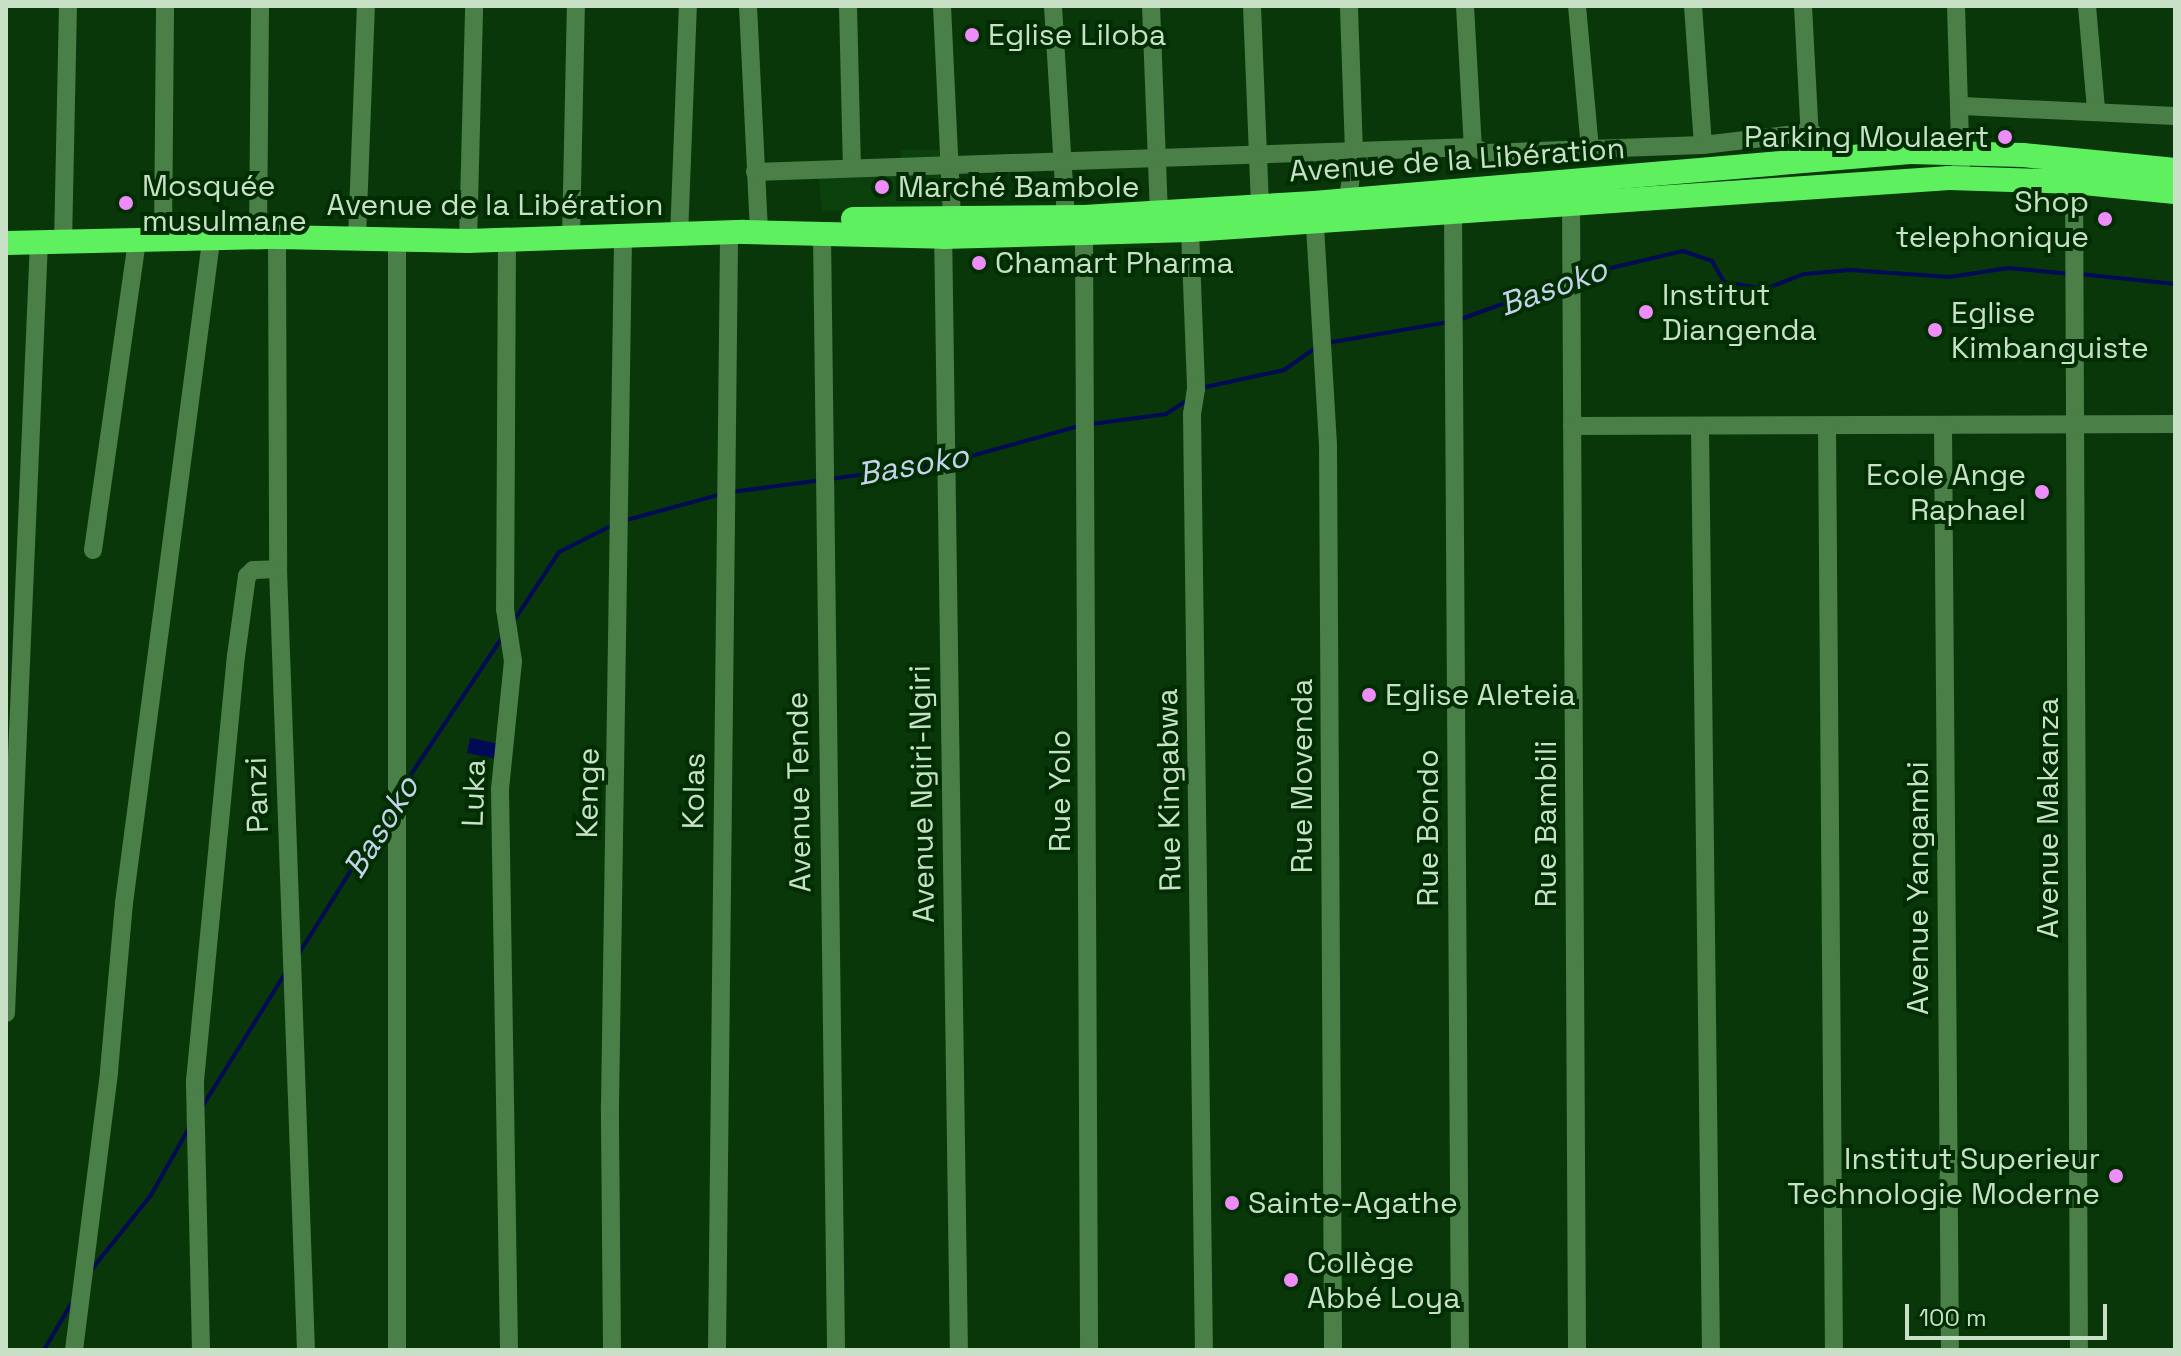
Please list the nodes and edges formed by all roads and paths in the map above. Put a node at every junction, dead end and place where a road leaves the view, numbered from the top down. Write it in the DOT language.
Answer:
graph roads {
  1 [pos="68,6"];
  2 [pos="165,6"];
  3 [pos="260,6"];
  4 [pos="366,6"];
  5 [pos="474,6"];
  6 [pos="576,6"];
  7 [pos="688,6"];
  8 [pos="748,6"];
  9 [pos="848,6"];
  10 [pos="942,6"];
  11 [pos="1053,6"];
  12 [pos="1151,6"];
  13 [pos="1252,6"];
  14 [pos="1349,6"];
  15 [pos="1465,6"];
  16 [pos="1577,6"];
  17 [pos="1693,6"];
  18 [pos="1803,6"];
  19 [pos="1956,6"];
  20 [pos="2087,6"];
  21 [pos="1962,106"];
  22 [pos="2096,109"];
  23 [pos="2175,116"];
  24 [pos="1812,132"];
  25 [pos="1703,145"];
  26 [pos="1473,147"];
  27 [pos="1590,149"];
  28 [pos="1354,152"];
  29 [pos="1962,154"];
  30 [pos="1257,156"];
  31 [pos="1159,159"];
  32 [pos="1811,161"];
  33 [pos="1060,164"];
  34 [pos="852,168"];
  35 [pos="950,168"];
  36 [pos="2074,170"];
  37 [pos="2175,170"];
  38 [pos="755,172"];
  39 [pos="1961,179"];
  40 [pos="2175,192"];
  41 [pos="1348,200"];
  42 [pos="1571,201"];
  43 [pos="1260,206"];
  44 [pos="1453,210"];
  45 [pos="1159,212"];
  46 [pos="1314,212"];
  47 [pos="946,224"];
  48 [pos="1075,225"];
  49 [pos="1190,230"];
  50 [pos="748,231"];
  51 [pos="822,234"];
  52 [pos="679,237"];
  53 [pos="267,238"];
  54 [pos="357,238"];
  55 [pos="623,238"];
  56 [pos="397,239"];
  57 [pos="571,239"];
  58 [pos="137,240"];
  59 [pos="163,240"];
  60 [pos="507,240"];
  61 [pos="211,241"];
  62 [pos="468,241"];
  63 [pos="6,243"];
  64 [pos="51,243"];
  65 [pos="2175,424"];
  66 [pos="1572,426"];
  67 [pos="1827,426"];
  68 [pos="1943,426"];
  69 [pos="2074,426"];
  70 [pos="1700,427"];
  71 [pos="93,550"];
  72 [pos="278,569"];
  73 [pos="6,1013"];
  74 [pos="74,1350"];
  75 [pos="201,1350"];
  76 [pos="306,1350"];
  77 [pos="397,1350"];
  78 [pos="509,1350"];
  79 [pos="612,1350"];
  80 [pos="717,1350"];
  81 [pos="836,1350"];
  82 [pos="959,1350"];
  83 [pos="1089,1350"];
  84 [pos="1204,1350"];
  85 [pos="1333,1350"];
  86 [pos="1460,1350"];
  87 [pos="1577,1350"];
  88 [pos="1711,1350"];
  89 [pos="1834,1350"];
  90 [pos="1950,1350"];
  91 [pos="2079,1350"];
  1 -- 64 [label="street"];
  2 -- 59 [label="street"];
  3 -- 53 [label="street, Panzi"];
  4 -- 54 [label="street"];
  5 -- 62 [label="street"];
  6 -- 57 [label="street"];
  7 -- 52 [label="street"];
  8 -- 38 [label="street, Kolas"];
  9 -- 34 [label="street"];
  10 -- 35 [label="street, Avenue Ngiri-Ngiri"];
  11 -- 33 [label="street, Rue Yolo"];
  12 -- 31 [label="street"];
  13 -- 30 [label="street"];
  14 -- 28 [label="street"];
  15 -- 26 [label="street"];
  16 -- 27 [label="street"];
  17 -- 25 [label="street"];
  18 -- 24 [label="street"];
  19 -- 21 [label="street"];
  20 -- 22 [label="street"];
  21 -- 22 [label="street"];
  21 -- 29 [label="street"];
  22 -- 23 [label="street"];
  24 -- 25 [label="street"];
  24 -- 32 [label="street"];
  25 -- 27 [label="street"];
  26 -- 27 [label="street"];
  26 -- 28 [label="street"];
  28 -- 30 [label="street"];
  28 -- 41 [label="street"];
  29 -- 32 [label="highway, Avenue de la Libération"];
  29 -- 36 [label="highway, Avenue de la Libération"];
  29 -- 39 [label="street"];
  30 -- 31 [label="street"];
  30 -- 43 [label="street"];
  31 -- 33 [label="street"];
  31 -- 45 [label="street"];
  32 -- 41 [label="highway, Avenue de la Libération"];
  33 -- 35 [label="street"];
  33 -- 48 [label="street, Rue Yolo"];
  34 -- 35 [label="street"];
  34 -- 38 [label="street"];
  35 -- 47 [label="street, Avenue Ngiri-Ngiri"];
  36 -- 37 [label="highway, Avenue de la Libération"];
  36 -- 39 [label="highway, Avenue de la Libération"];
  36 -- 40 [label="highway, Avenue de la Libération"];
  36 -- 69 [label="street, Avenue Makanza"];
  38 -- 50 [label="street, Kolas"];
  39 -- 42 [label="highway, Avenue de la Libération"];
  41 -- 46 [label="highway, Avenue de la Libération"];
  42 -- 44 [label="highway, Avenue de la Libération"];
  42 -- 66 [label="street, Rue Bambili"];
  43 -- 45 [label="highway, Avenue de la Libération"];
  43 -- 46 [label="highway, Avenue de la Libération"];
  44 -- 46 [label="highway, Avenue de la Libération"];
  44 -- 86 [label="street, Rue Bondo"];
  45 -- 48 [label="highway, Avenue de la Libération"];
  46 -- 49 [label="highway, Avenue de la Libération"];
  46 -- 85 [label="street, Rue Movenda"];
  47 -- 48 [label="highway, Avenue de la Libération"];
  47 -- 50 [label="highway, Avenue de la Libération"];
  47 -- 51 [label="highway, Avenue de la Libération"];
  47 -- 82 [label="street, Avenue Ngiri-Ngiri"];
  48 -- 49 [label="highway, Avenue de la Libération"];
  48 -- 83 [label="street, Rue Yolo"];
  49 -- 84 [label="street, Rue Kingabwa"];
  50 -- 51 [label="highway, Avenue de la Libération"];
  50 -- 52 [label="highway, Avenue de la Libération"];
  50 -- 80 [label="street, Kolas"];
  51 -- 81 [label="street, Avenue Tende"];
  52 -- 55 [label="highway, Avenue de la Libération"];
  53 -- 54 [label="highway, Avenue de la Libération"];
  53 -- 61 [label="highway, Avenue de la Libération"];
  53 -- 72 [label="street, Panzi"];
  54 -- 56 [label="highway, Avenue de la Libération"];
  55 -- 57 [label="highway, Avenue de la Libération"];
  55 -- 79 [label="street, Kenge"];
  56 -- 62 [label="highway, Avenue de la Libération"];
  56 -- 77 [label="street"];
  57 -- 60 [label="highway, Avenue de la Libération"];
  58 -- 59 [label="highway, Avenue de la Libération"];
  58 -- 64 [label="highway, Avenue de la Libération"];
  58 -- 71 [label="street"];
  59 -- 61 [label="highway, Avenue de la Libération"];
  60 -- 62 [label="highway, Avenue de la Libération"];
  60 -- 78 [label="street, Luka"];
  61 -- 74 [label="street"];
  63 -- 64 [label="highway, Avenue de la Libération"];
  64 -- 73 [label="street"];
  65 -- 69 [label="street"];
  66 -- 70 [label="street"];
  66 -- 87 [label="street, Rue Bambili"];
  67 -- 68 [label="street"];
  67 -- 70 [label="street"];
  67 -- 89 [label="street"];
  68 -- 69 [label="street"];
  68 -- 90 [label="street, Avenue Yangambi"];
  69 -- 91 [label="street, Avenue Makanza"];
  70 -- 88 [label="street"];
  72 -- 75 [label="street"];
  72 -- 76 [label="street, Panzi"];
}
